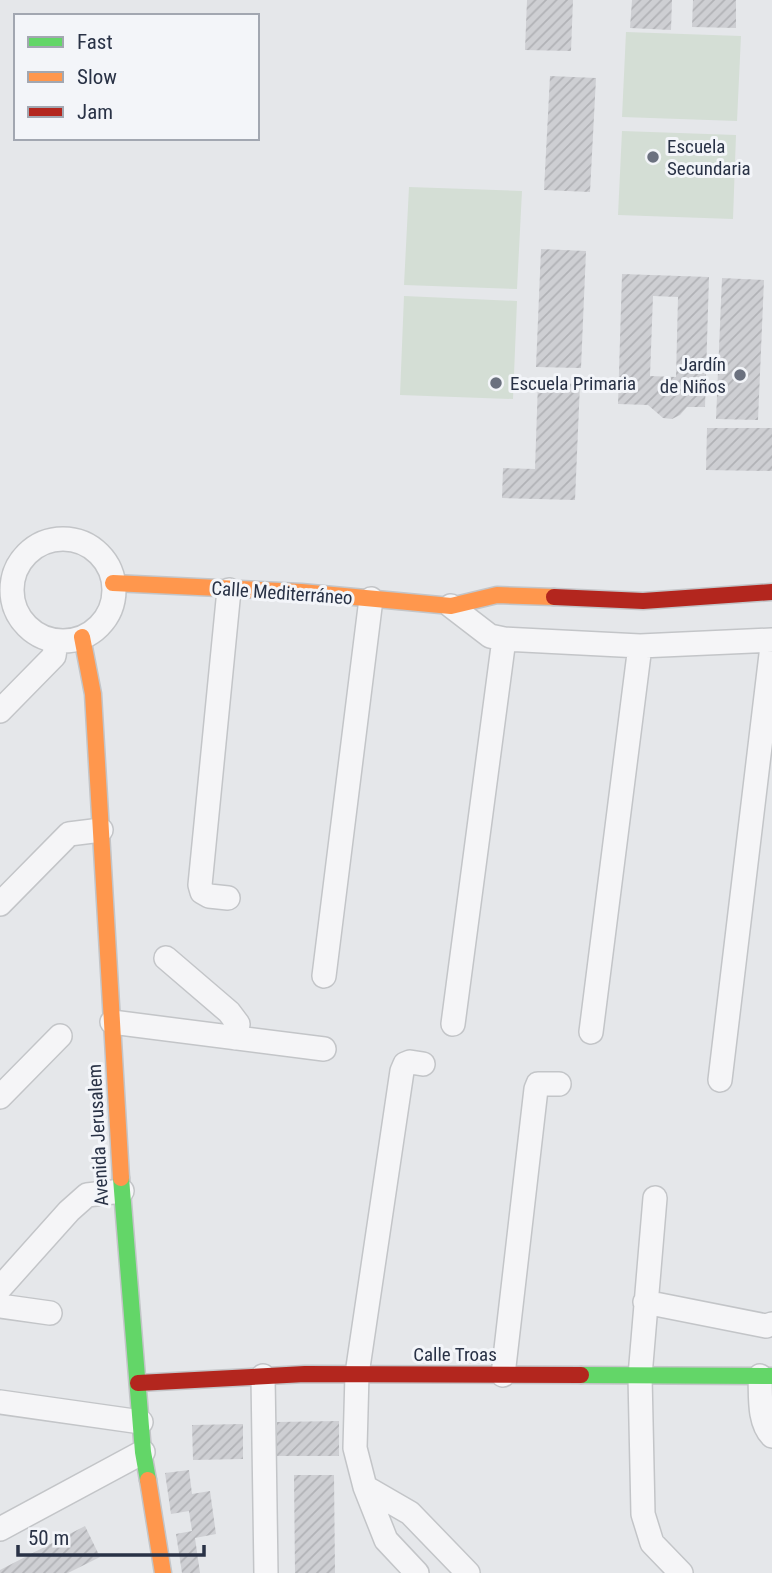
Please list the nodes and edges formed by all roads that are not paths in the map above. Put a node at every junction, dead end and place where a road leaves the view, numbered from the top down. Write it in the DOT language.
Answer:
graph roads {
  1 [pos="6,583"];
  2 [pos="113,583"];
  3 [pos="229,590"];
  4 [pos="772,592"];
  5 [pos="371,599"];
  6 [pos="451,606"];
  7 [pos="82,637"];
  8 [pos="504,639"];
  9 [pos="56,640"];
  10 [pos="772,643"];
  11 [pos="640,646"];
  12 [pos="0,711"];
  13 [pos="101,830"];
  14 [pos="229,898"];
  15 [pos="0,904"];
  16 [pos="166,958"];
  17 [pos="324,976"];
  18 [pos="113,1022"];
  19 [pos="453,1024"];
  20 [pos="591,1032"];
  21 [pos="60,1036"];
  22 [pos="236,1038"];
  23 [pos="324,1049"];
  24 [pos="423,1064"];
  25 [pos="720,1080"];
  26 [pos="559,1084"];
  27 [pos="0,1097"];
  28 [pos="122,1191"];
  29 [pos="655,1198"];
  30 [pos="0,1288"];
  31 [pos="645,1302"];
  32 [pos="0,1306"];
  33 [pos="50,1313"];
  34 [pos="772,1324"];
  35 [pos="357,1374"];
  36 [pos="503,1375"];
  37 [pos="263,1376"];
  38 [pos="640,1376"];
  39 [pos="766,1376"];
  40 [pos="138,1383"];
  41 [pos="0,1402"];
  42 [pos="141,1422"];
  43 [pos="772,1436"];
  44 [pos="143,1452"];
  45 [pos="365,1487"];
  46 [pos="0,1529"];
  47 [pos="163,1573"];
  48 [pos="266,1573"];
  49 [pos="417,1573"];
  50 [pos="468,1573"];
  51 [pos="681,1573"];
  1 -- 2 [label="street"];
  1 -- 9 [label="street"];
  2 -- 3 [label="street, Calle Mediterráneo"];
  2 -- 7 [label="street"];
  3 -- 5 [label="street, Calle Mediterráneo"];
  3 -- 14 [label="street"];
  4 -- 6 [label="street, Calle Mediterráneo"];
  5 -- 6 [label="street, Calle Mediterráneo"];
  5 -- 17 [label="street"];
  6 -- 8 [label="street"];
  7 -- 9 [label="street"];
  7 -- 13 [label="street, Avenida Jerusalem"];
  8 -- 11 [label="street"];
  8 -- 19 [label="street"];
  9 -- 12 [label="street"];
  10 -- 11 [label="street"];
  10 -- 25 [label="street"];
  11 -- 20 [label="street"];
  13 -- 15 [label="street"];
  13 -- 18 [label="street, Avenida Jerusalem"];
  16 -- 22 [label="street"];
  18 -- 22 [label="street"];
  18 -- 28 [label="street, Avenida Jerusalem"];
  21 -- 27 [label="street"];
  22 -- 23 [label="street"];
  24 -- 35 [label="street"];
  26 -- 36 [label="street"];
  28 -- 30 [label="street"];
  28 -- 40 [label="street, Avenida Jerusalem"];
  29 -- 31 [label="street"];
  31 -- 34 [label="street"];
  31 -- 38 [label="street"];
  32 -- 33 [label="street"];
  35 -- 36 [label="street, Calle Troas"];
  35 -- 37 [label="street, Calle Troas"];
  35 -- 45 [label="street"];
  36 -- 38 [label="street, Calle Troas"];
  37 -- 40 [label="street, Calle Troas"];
  37 -- 48 [label="street"];
  38 -- 39 [label="street, Calle Troas"];
  38 -- 51 [label="street"];
  39 -- 43 [label="street"];
  40 -- 42 [label="street, Avenida Jerusalem"];
  41 -- 42 [label="street"];
  42 -- 44 [label="street, Avenida Jerusalem"];
  44 -- 46 [label="street"];
  44 -- 47 [label="street, Avenida Jerusalem"];
  45 -- 49 [label="street"];
  45 -- 50 [label="street"];
}
